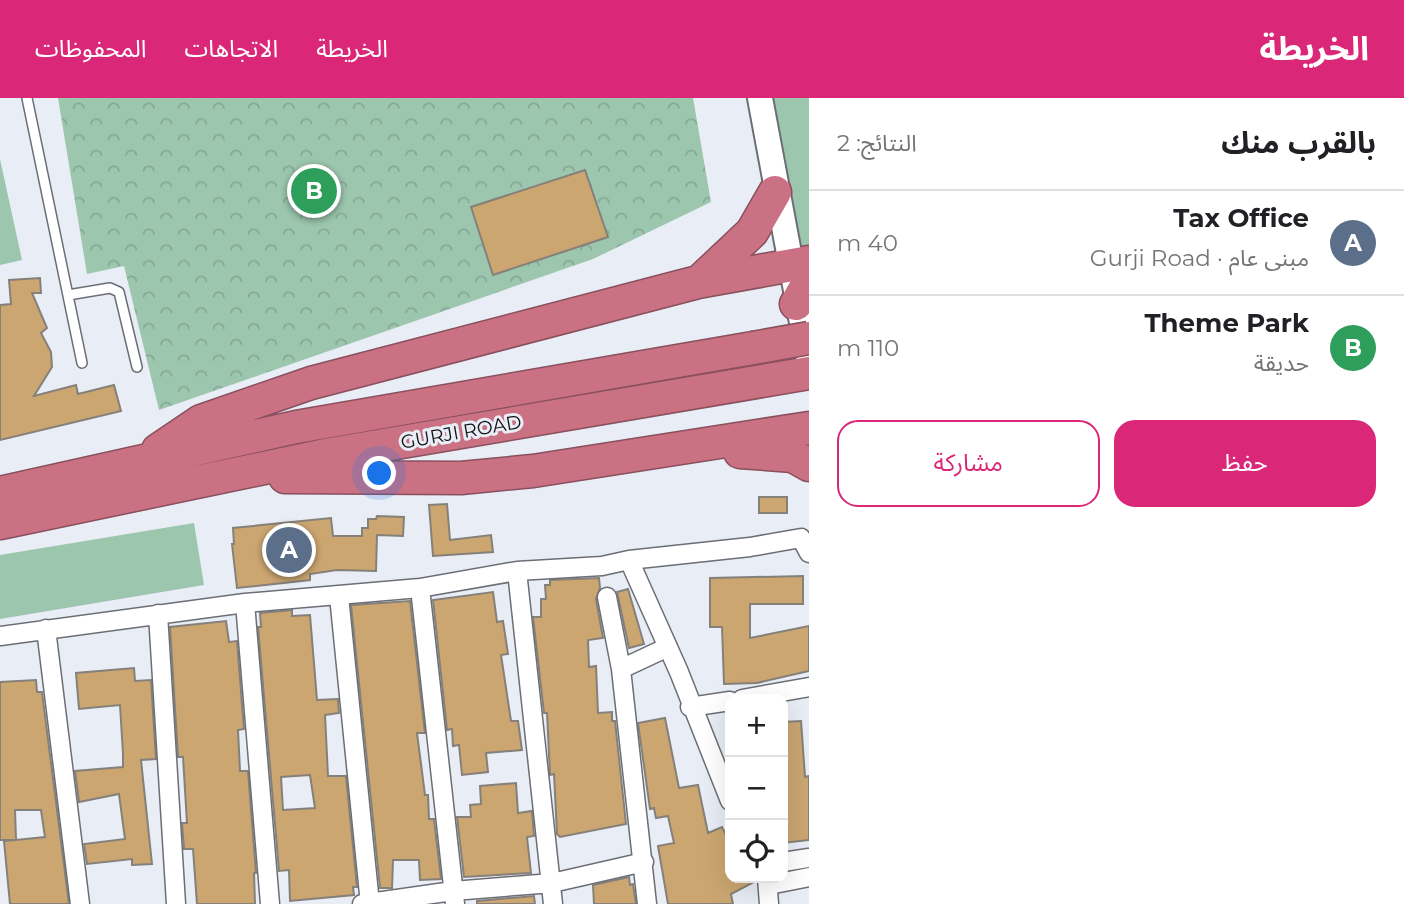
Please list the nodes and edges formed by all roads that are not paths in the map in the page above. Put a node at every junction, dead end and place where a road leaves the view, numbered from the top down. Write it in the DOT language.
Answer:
graph roads {
  1 [pos="27,98"];
  2 [pos="760,98"];
  3 [pos="775,192"];
  4 [pos="801,278"];
  5 [pos="698,282"];
  6 [pos="68,295"];
  7 [pos="809,338"];
  8 [pos="809,360"];
  9 [pos="82,363"];
  10 [pos="137,367"];
  11 [pos="809,373"];
  12 [pos="809,428"];
  13 [pos="717,442"];
  14 [pos="143,461"];
  15 [pos="809,465"];
  16 [pos="217,477"];
  17 [pos="0,493"];
  18 [pos="0,523"];
  19 [pos="809,553"];
  20 [pos="629,560"];
  21 [pos="517,571"];
  22 [pos="420,588"];
  23 [pos="339,596"];
  24 [pos="607,597"];
  25 [pos="245,603"];
  26 [pos="158,614"];
  27 [pos="46,629"];
  28 [pos="0,636"];
  29 [pos="668,647"];
  30 [pos="621,669"];
  31 [pos="809,687"];
  32 [pos="770,694"];
  33 [pos="725,702"];
  34 [pos="691,707"];
  35 [pos="725,789"];
  36 [pos="809,858"];
  37 [pos="788,861"];
  38 [pos="644,862"];
  39 [pos="809,877"];
  40 [pos="788,879"];
  41 [pos="552,883"];
  42 [pos="768,883"];
  43 [pos="454,897"];
  44 [pos="80,904"];
  45 [pos="176,904"];
  46 [pos="270,904"];
  47 [pos="367,904"];
  48 [pos="553,904"];
  49 [pos="647,904"];
  50 [pos="769,904"];
  1 -- 6 [label="lane"];
  2 -- 3 [label="main road"];
  3 -- 4 [label="main road"];
  3 -- 5 [label="highway"];
  4 -- 5 [label="highway"];
  4 -- 8 [label="main road"];
  5 -- 14 [label="highway"];
  6 -- 9 [label="lane"];
  6 -- 10 [label="lane"];
  7 -- 14 [label="highway, GURJI ROAD, bridge"];
  11 -- 16 [label="highway, GURJI ROAD"];
  12 -- 13 [label="highway"];
  13 -- 15 [label="highway"];
  13 -- 16 [label="highway"];
  14 -- 17 [label="highway, GURJI ROAD"];
  16 -- 18 [label="highway, GURJI ROAD"];
  19 -- 20 [label="street"];
  20 -- 21 [label="street"];
  20 -- 29 [label="street"];
  21 -- 22 [label="street"];
  21 -- 41 [label="street"];
  22 -- 23 [label="street"];
  22 -- 43 [label="street"];
  23 -- 25 [label="street"];
  23 -- 47 [label="street"];
  24 -- 30 [label="street"];
  25 -- 26 [label="street"];
  25 -- 46 [label="street"];
  26 -- 27 [label="street"];
  26 -- 45 [label="street"];
  27 -- 28 [label="street"];
  27 -- 44 [label="street"];
  29 -- 30 [label="street"];
  29 -- 34 [label="street"];
  30 -- 38 [label="street"];
  31 -- 32 [label="street"];
  33 -- 34 [label="street"];
  34 -- 35 [label="street"];
  36 -- 37 [label="street"];
  38 -- 41 [label="street"];
  38 -- 49 [label="street"];
  39 -- 40 [label="street"];
  41 -- 43 [label="street"];
  41 -- 48 [label="street"];
  42 -- 50 [label="street"];
  43 -- 47 [label="street"];
}
